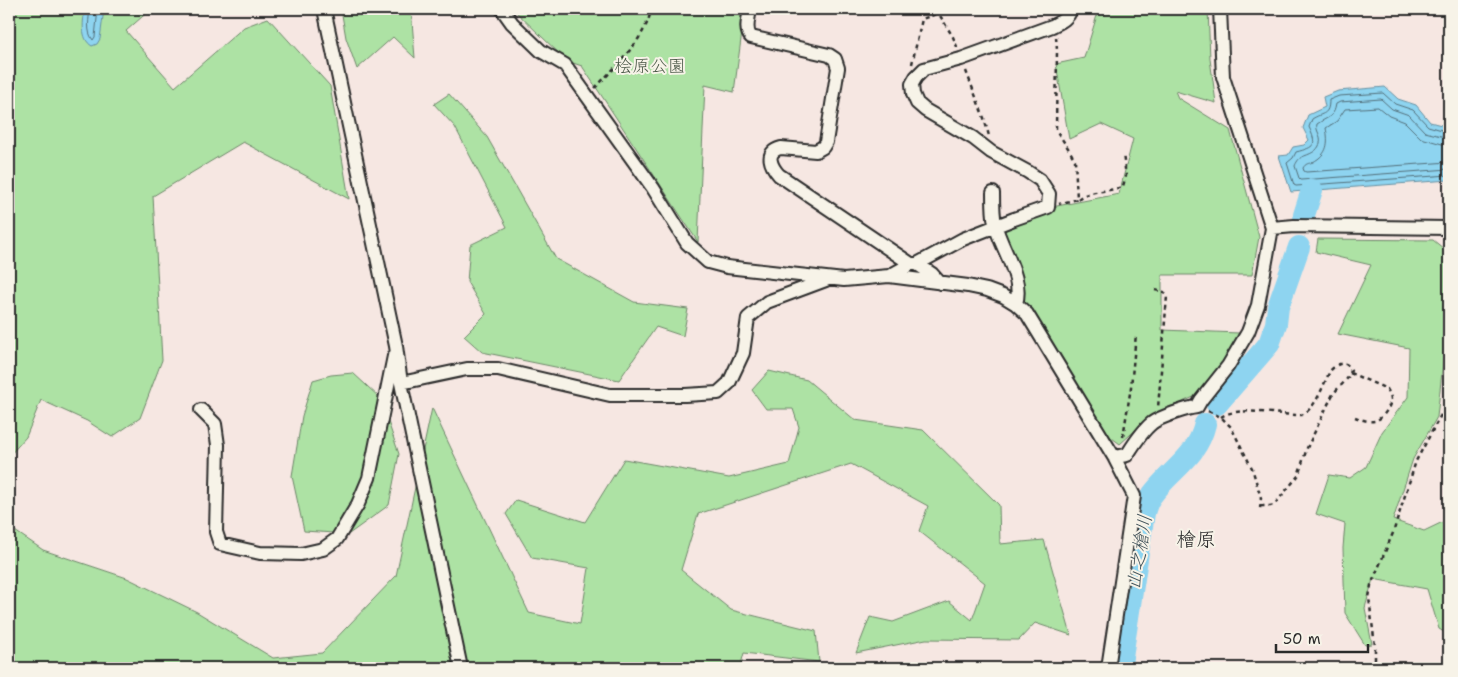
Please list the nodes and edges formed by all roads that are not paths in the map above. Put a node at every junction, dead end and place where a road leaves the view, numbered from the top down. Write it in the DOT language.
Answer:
graph roads {
  1 [pos="324,9"];
  2 [pos="502,9"];
  3 [pos="750,9"];
  4 [pos="1071,9"];
  5 [pos="1220,9"];
  6 [pos="993,193"];
  7 [pos="996,226"];
  8 [pos="1272,228"];
  9 [pos="1449,228"];
  10 [pos="914,264"];
  11 [pos="889,276"];
  12 [pos="831,279"];
  13 [pos="940,283"];
  14 [pos="1016,304"];
  15 [pos="396,346"];
  16 [pos="401,383"];
  17 [pos="201,410"];
  18 [pos="1114,457"];
  19 [pos="461,668"];
  20 [pos="1108,668"];
  1 -- 15 [label="street"];
  2 -- 12 [label="street"];
  3 -- 10 [label="street"];
  4 -- 7 [label="street"];
  5 -- 8 [label="street"];
  6 -- 7 [label="street"];
  7 -- 10 [label="street"];
  7 -- 14 [label="street"];
  8 -- 9 [label="street"];
  8 -- 18 [label="street"];
  10 -- 11 [label="street"];
  10 -- 13 [label="street"];
  11 -- 12 [label="street"];
  11 -- 13 [label="street"];
  12 -- 16 [label="street"];
  13 -- 14 [label="street"];
  14 -- 18 [label="street"];
  15 -- 16 [label="street"];
  15 -- 17 [label="street"];
  16 -- 19 [label="street"];
  18 -- 20 [label="street"];
}
